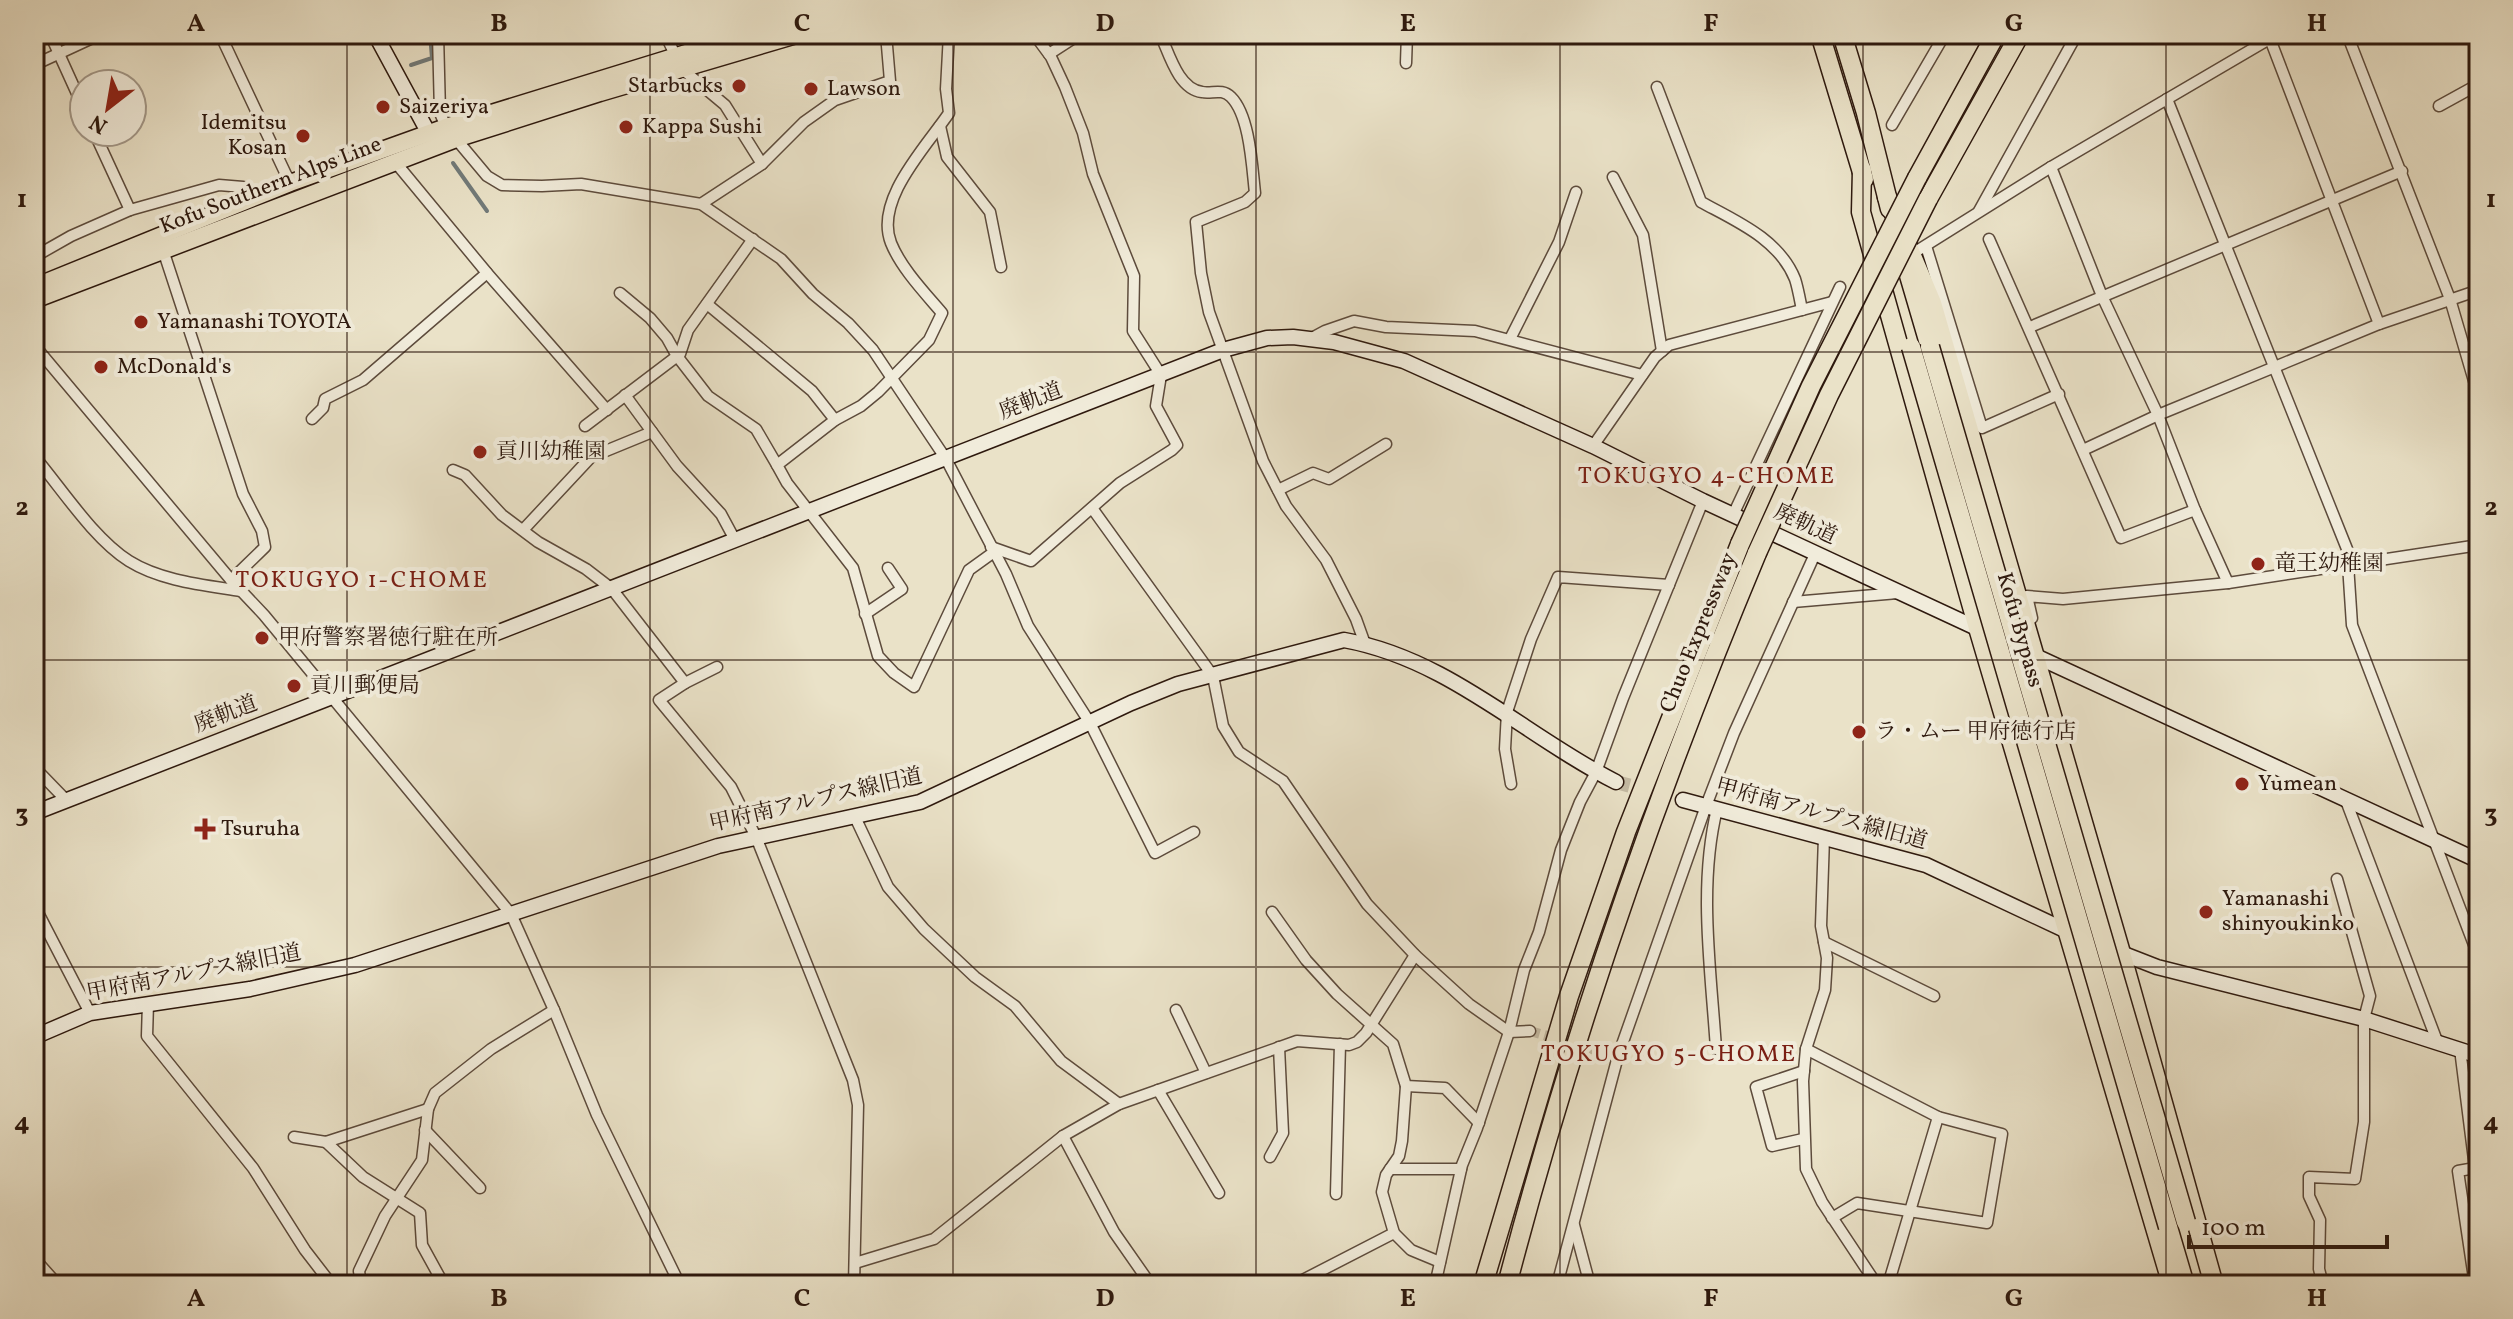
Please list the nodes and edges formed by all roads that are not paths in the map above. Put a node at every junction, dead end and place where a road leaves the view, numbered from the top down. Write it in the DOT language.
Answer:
graph roads {
  1 [pos="50,34"];
  2 [pos="101,34"];
  3 [pos="220,34"];
  4 [pos="375,34"];
  5 [pos="438,34"];
  6 [pos="665,34"];
  7 [pos="748,34"];
  8 [pos="800,34"];
  9 [pos="886,34"];
  10 [pos="949,34"];
  11 [pos="1034,34"];
  12 [pos="1080,34"];
  13 [pos="1160,34"];
  14 [pos="1407,34"];
  15 [pos="1820,34"];
  16 [pos="1842,34"];
  17 [pos="1851,34"];
  18 [pos="1945,34"];
  19 [pos="1996,34"];
  20 [pos="2020,34"];
  21 [pos="2077,34"];
  22 [pos="2347,34"];
  23 [pos="2274,36"];
  24 [pos="59,53"];
  25 [pos="1049,54"];
  26 [pos="679,62"];
  27 [pos="1406,63"];
  28 [pos="34,65"];
  29 [pos="68,73"];
  30 [pos="2479,84"];
  31 [pos="1657,87"];
  32 [pos="2167,99"];
  33 [pos="2439,106"];
  34 [pos="1866,113"];
  35 [pos="1892,125"];
  36 [pos="940,126"];
  37 [pos="451,133"];
  38 [pos="432,140"];
  39 [pos="101,148"];
  40 [pos="396,163"];
  41 [pos="762,164"];
  42 [pos="2051,167"];
  43 [pos="1862,170"];
  44 [pos="2402,171"];
  45 [pos="1613,177"];
  46 [pos="290,183"];
  47 [pos="1576,192"];
  48 [pos="1887,197"];
  49 [pos="255,198"];
  50 [pos="2332,201"];
  51 [pos="701,204"];
  52 [pos="130,210"];
  53 [pos="1978,213"];
  54 [pos="753,239"];
  55 [pos="1989,239"];
  56 [pos="2225,245"];
  57 [pos="163,250"];
  58 [pos="1919,250"];
  59 [pos="34,257"];
  60 [pos="1001,267"];
  61 [pos="487,273"];
  62 [pos="34,287"];
  63 [pos="1840,287"];
  64 [pos="2479,290"];
  65 [pos="620,293"];
  66 [pos="2102,296"];
  67 [pos="2450,299"];
  68 [pos="34,300"];
  69 [pos="1832,302"];
  70 [pos="707,304"];
  71 [pos="1802,310"];
  72 [pos="2379,324"];
  73 [pos="2030,327"];
  74 [pos="1312,338"];
  75 [pos="1510,339"];
  76 [pos="34,345"];
  77 [pos="1921,347"];
  78 [pos="1223,350"];
  79 [pos="1662,351"];
  80 [pos="677,356"];
  81 [pos="2274,367"];
  82 [pos="1161,375"];
  83 [pos="1642,375"];
  84 [pos="892,378"];
  85 [pos="2059,394"];
  86 [pos="625,395"];
  87 [pos="2479,398"];
  88 [pos="607,410"];
  89 [pos="2158,415"];
  90 [pos="312,419"];
  91 [pos="835,420"];
  92 [pos="585,426"];
  93 [pos="652,432"];
  94 [pos="1386,444"];
  95 [pos="1593,446"];
  96 [pos="2083,450"];
  97 [pos="34,456"];
  98 [pos="946,459"];
  99 [pos="777,465"];
  100 [pos="453,470"];
  101 [pos="1278,490"];
  102 [pos="1703,501"];
  103 [pos="1092,508"];
  104 [pos="809,510"];
  105 [pos="2195,510"];
  106 [pos="1733,515"];
  107 [pos="523,530"];
  108 [pos="735,540"];
  109 [pos="2479,545"];
  110 [pos="992,550"];
  111 [pos="1815,554"];
  112 [pos="2350,566"];
  113 [pos="888,568"];
  114 [pos="231,580"];
  115 [pos="2228,583"];
  116 [pos="1669,585"];
  117 [pos="612,589"];
  118 [pos="242,591"];
  119 [pos="1900,593"];
  120 [pos="1793,602"];
  121 [pos="865,614"];
  122 [pos="1978,628"];
  123 [pos="1365,644"];
  124 [pos="2038,657"];
  125 [pos="717,667"];
  126 [pos="1213,676"];
  127 [pos="685,683"];
  128 [pos="332,697"];
  129 [pos="1507,712"];
  130 [pos="1090,723"];
  131 [pos="34,767"];
  132 [pos="1596,772"];
  133 [pos="1616,782"];
  134 [pos="1511,784"];
  135 [pos="2345,798"];
  136 [pos="66,800"];
  137 [pos="1683,800"];
  138 [pos="1711,808"];
  139 [pos="34,813"];
  140 [pos="855,817"];
  141 [pos="1194,832"];
  142 [pos="756,837"];
  143 [pos="1824,837"];
  144 [pos="2434,840"];
  145 [pos="2479,861"];
  146 [pos="2337,879"];
  147 [pos="34,905"];
  148 [pos="1272,912"];
  149 [pos="511,914"];
  150 [pos="2065,931"];
  151 [pos="1824,942"];
  152 [pos="2121,953"];
  153 [pos="1415,955"];
  154 [pos="2479,958"];
  155 [pos="1934,996"];
  156 [pos="148,1003"];
  157 [pos="554,1010"];
  158 [pos="1176,1010"];
  159 [pos="90,1013"];
  160 [pos="2364,1019"];
  161 [pos="1371,1026"];
  162 [pos="1530,1031"];
  163 [pos="1509,1032"];
  164 [pos="34,1037"];
  165 [pos="2437,1041"];
  166 [pos="1340,1044"];
  167 [pos="1279,1047"];
  168 [pos="1716,1049"];
  169 [pos="1806,1049"];
  170 [pos="2460,1049"];
  171 [pos="1599,1051"];
  172 [pos="1618,1056"];
  173 [pos="2479,1056"];
  174 [pos="1804,1071"];
  175 [pos="1206,1073"];
  176 [pos="1406,1086"];
  177 [pos="1158,1090"];
  178 [pos="1119,1104"];
  179 [pos="428,1109"];
  180 [pos="1938,1117"];
  181 [pos="1479,1123"];
  182 [pos="425,1130"];
  183 [pos="1063,1136"];
  184 [pos="294,1137"];
  185 [pos="1803,1139"];
  186 [pos="326,1142"];
  187 [pos="1270,1157"];
  188 [pos="2477,1167"];
  189 [pos="1390,1169"];
  190 [pos="1461,1169"];
  191 [pos="480,1188"];
  192 [pos="1219,1193"];
  193 [pos="1336,1194"];
  194 [pos="395,1199"];
  195 [pos="1909,1212"];
  196 [pos="1832,1218"];
  197 [pos="1573,1223"];
  198 [pos="2177,1225"];
  199 [pos="1394,1233"];
  200 [pos="34,1258"];
  201 [pos="1440,1262"];
  202 [pos="855,1263"];
  203 [pos="58,1285"];
  204 [pos="332,1285"];
  205 [pos="361,1285"];
  206 [pos="444,1285"];
  207 [pos="680,1285"];
  208 [pos="854,1285"];
  209 [pos="1151,1285"];
  210 [pos="1293,1285"];
  211 [pos="1435,1285"];
  212 [pos="1483,1285"];
  213 [pos="1507,1285"];
  214 [pos="1557,1285"];
  215 [pos="1590,1285"];
  216 [pos="1877,1285"];
  217 [pos="1888,1285"];
  218 [pos="2172,1285"];
  219 [pos="2185,1285"];
  220 [pos="2203,1285"];
  221 [pos="2214,1285"];
  222 [pos="2323,1285"];
  223 [pos="2475,1285"];
  1 -- 24 [label="street"];
  2 -- 24 [label="street"];
  3 -- 46 [label="street"];
  4 -- 38 [label="street"];
  5 -- 37 [label="street"];
  6 -- 26 [label="street"];
  7 -- 26 [label="main road, Kofu Southern Alps Line"];
  8 -- 26 [label="main road, Kofu Southern Alps Line"];
  9 -- 41 [label="street"];
  10 -- 36 [label="street"];
  11 -- 25 [label="street"];
  12 -- 25 [label="street"];
  13 -- 78 [label="street"];
  14 -- 27 [label="street"];
  15 -- 43 [label="highway, Kofu Bypass"];
  16 -- 34 [label="highway, Kofu Bypass"];
  17 -- 34 [label="main road"];
  18 -- 35 [label="street"];
  19 -- 212 [label="highway, Chuo Expressway, bridge"];
  20 -- 213 [label="highway, Chuo Expressway, bridge"];
  21 -- 53 [label="street"];
  22 -- 44 [label="street"];
  23 -- 32 [label="street"];
  23 -- 50 [label="street"];
  24 -- 28 [label="street"];
  24 -- 29 [label="street"];
  25 -- 82 [label="street"];
  26 -- 37 [label="main road, Kofu Southern Alps Line"];
  26 -- 41 [label="street"];
  30 -- 33 [label="street"];
  31 -- 71 [label="street"];
  32 -- 42 [label="street"];
  32 -- 56 [label="street"];
  34 -- 48 [label="highway, Kofu Bypass"];
  36 -- 60 [label="street"];
  36 -- 84 [label="street"];
  37 -- 38 [label="main road, Kofu Southern Alps Line"];
  37 -- 51 [label="street"];
  38 -- 40 [label="main road, Kofu Southern Alps Line"];
  38 -- 46 [label="main road, Kofu Southern Alps Line"];
  39 -- 52 [label="street"];
  40 -- 57 [label="main road, Kofu Southern Alps Line"];
  40 -- 61 [label="street"];
  41 -- 51 [label="street"];
  42 -- 53 [label="street"];
  42 -- 66 [label="street"];
  43 -- 77 [label="highway, Kofu Bypass"];
  43 -- 122 [label="highway"];
  44 -- 50 [label="street"];
  44 -- 67 [label="street"];
  45 -- 79 [label="street"];
  46 -- 49 [label="main road, Kofu Southern Alps Line"];
  47 -- 75 [label="street"];
  48 -- 58 [label="highway"];
  48 -- 77 [label="highway, Kofu Bypass"];
  49 -- 52 [label="street"];
  49 -- 62 [label="main road, Kofu Southern Alps Line"];
  50 -- 56 [label="street"];
  50 -- 72 [label="street"];
  51 -- 54 [label="street"];
  52 -- 59 [label="street"];
  53 -- 58 [label="street"];
  54 -- 70 [label="street"];
  54 -- 84 [label="street"];
  55 -- 73 [label="street"];
  56 -- 66 [label="street"];
  56 -- 81 [label="street"];
  57 -- 68 [label="main road, Kofu Southern Alps Line"];
  57 -- 114 [label="street"];
  58 -- 85 [label="street"];
  58 -- 124 [label="highway"];
  61 -- 88 [label="street"];
  61 -- 90 [label="street"];
  63 -- 69 [label="street"];
  64 -- 67 [label="street"];
  65 -- 80 [label="street"];
  66 -- 73 [label="street"];
  66 -- 89 [label="street"];
  67 -- 72 [label="street"];
  67 -- 87 [label="street"];
  69 -- 71 [label="street"];
  69 -- 106 [label="street"];
  70 -- 80 [label="street"];
  70 -- 91 [label="street"];
  71 -- 79 [label="street"];
  72 -- 81 [label="street"];
  73 -- 85 [label="street"];
  74 -- 75 [label="street"];
  74 -- 78 [label="street, 廃軌道"];
  74 -- 95 [label="street, 廃軌道"];
  75 -- 83 [label="street"];
  76 -- 114 [label="street"];
  77 -- 198 [label="highway, Kofu Bypass, bridge"];
  78 -- 82 [label="street, 廃軌道"];
  78 -- 101 [label="street"];
  79 -- 83 [label="street"];
  80 -- 86 [label="street"];
  80 -- 99 [label="street"];
  81 -- 89 [label="street"];
  81 -- 112 [label="street"];
  82 -- 98 [label="street, 廃軌道"];
  82 -- 103 [label="street"];
  83 -- 95 [label="street"];
  84 -- 91 [label="street"];
  84 -- 98 [label="street"];
  85 -- 96 [label="street"];
  86 -- 88 [label="street"];
  86 -- 93 [label="street"];
  88 -- 92 [label="street"];
  89 -- 96 [label="street"];
  89 -- 105 [label="street"];
  91 -- 99 [label="street"];
  93 -- 107 [label="street"];
  93 -- 108 [label="street"];
  94 -- 101 [label="street"];
  95 -- 102 [label="street, 廃軌道"];
  96 -- 105 [label="street"];
  97 -- 118 [label="street"];
  98 -- 104 [label="street, 廃軌道"];
  98 -- 110 [label="street"];
  99 -- 104 [label="street"];
  100 -- 107 [label="street"];
  101 -- 123 [label="street"];
  102 -- 106 [label="street, 廃軌道"];
  102 -- 116 [label="street"];
  103 -- 110 [label="street"];
  103 -- 126 [label="street"];
  104 -- 108 [label="street, 廃軌道"];
  104 -- 121 [label="street"];
  105 -- 115 [label="street"];
  106 -- 111 [label="street, 廃軌道"];
  107 -- 117 [label="street"];
  108 -- 117 [label="street, 廃軌道"];
  109 -- 112 [label="street"];
  110 -- 121 [label="street"];
  110 -- 130 [label="street"];
  111 -- 119 [label="street, 廃軌道"];
  111 -- 120 [label="street"];
  112 -- 115 [label="street"];
  112 -- 144 [label="street"];
  113 -- 121 [label="street"];
  114 -- 118 [label="street"];
  115 -- 124 [label="street"];
  116 -- 129 [label="street"];
  116 -- 132 [label="street"];
  117 -- 127 [label="street"];
  117 -- 128 [label="street, 廃軌道"];
  118 -- 128 [label="street"];
  119 -- 120 [label="street"];
  119 -- 122 [label="street, 廃軌道"];
  120 -- 138 [label="street"];
  122 -- 124 [label="street, 廃軌道"];
  122 -- 150 [label="highway"];
  123 -- 126 [label="street, 甲府南アルプス線旧道"];
  123 -- 129 [label="street, 甲府南アルプス線旧道"];
  124 -- 135 [label="street, 廃軌道"];
  124 -- 152 [label="highway"];
  125 -- 127 [label="street"];
  126 -- 130 [label="street, 甲府南アルプス線旧道"];
  126 -- 153 [label="street"];
  127 -- 142 [label="street"];
  128 -- 136 [label="street, 廃軌道"];
  128 -- 149 [label="street"];
  129 -- 132 [label="street, 甲府南アルプス線旧道"];
  129 -- 134 [label="street"];
  130 -- 140 [label="street, 甲府南アルプス線旧道"];
  130 -- 141 [label="street"];
  131 -- 136 [label="street"];
  132 -- 133 [label="street, 甲府南アルプス線旧道"];
  132 -- 163 [label="street"];
  135 -- 144 [label="street, 廃軌道"];
  135 -- 165 [label="street"];
  136 -- 139 [label="street, 廃軌道"];
  137 -- 138 [label="street, 甲府南アルプス線旧道"];
  138 -- 143 [label="street, 甲府南アルプス線旧道"];
  138 -- 168 [label="street"];
  138 -- 172 [label="street"];
  140 -- 142 [label="street, 甲府南アルプス線旧道"];
  140 -- 178 [label="street"];
  142 -- 149 [label="street, 甲府南アルプス線旧道"];
  142 -- 202 [label="street"];
  143 -- 150 [label="street, 甲府南アルプス線旧道"];
  143 -- 151 [label="street"];
  144 -- 145 [label="street, 廃軌道"];
  144 -- 154 [label="street"];
  146 -- 160 [label="street"];
  147 -- 159 [label="street"];
  148 -- 161 [label="street"];
  149 -- 156 [label="street, 甲府南アルプス線旧道"];
  149 -- 157 [label="street"];
  150 -- 152 [label="street, 甲府南アルプス線旧道"];
  150 -- 218 [label="highway"];
  151 -- 155 [label="street"];
  151 -- 169 [label="street"];
  152 -- 160 [label="street, 甲府南アルプス線旧道"];
  152 -- 221 [label="highway"];
  153 -- 161 [label="street"];
  153 -- 163 [label="street"];
  156 -- 159 [label="street, 甲府南アルプス線旧道"];
  156 -- 204 [label="street"];
  157 -- 179 [label="street"];
  157 -- 207 [label="street"];
  158 -- 175 [label="street"];
  159 -- 164 [label="street, 甲府南アルプス線旧道"];
  160 -- 165 [label="street, 甲府南アルプス線旧道"];
  160 -- 222 [label="street"];
  161 -- 166 [label="street"];
  161 -- 176 [label="street"];
  162 -- 163 [label="street"];
  163 -- 181 [label="street"];
  165 -- 170 [label="street, 甲府南アルプス線旧道"];
  166 -- 167 [label="street"];
  166 -- 193 [label="street"];
  167 -- 175 [label="street"];
  167 -- 187 [label="street"];
  169 -- 174 [label="street"];
  169 -- 180 [label="street"];
  170 -- 173 [label="street, 甲府南アルプス線旧道"];
  170 -- 188 [label="street"];
  171 -- 172 [label="street"];
  172 -- 197 [label="street"];
  174 -- 185 [label="street"];
  174 -- 185 [label="street"];
  175 -- 177 [label="street"];
  176 -- 181 [label="street"];
  176 -- 189 [label="street"];
  177 -- 178 [label="street"];
  177 -- 192 [label="street"];
  178 -- 183 [label="street"];
  179 -- 182 [label="street"];
  179 -- 186 [label="street"];
  180 -- 195 [label="street"];
  180 -- 195 [label="street"];
  181 -- 190 [label="street"];
  182 -- 191 [label="street"];
  182 -- 194 [label="street"];
  183 -- 202 [label="street"];
  183 -- 209 [label="street"];
  184 -- 186 [label="street"];
  185 -- 196 [label="street"];
  186 -- 194 [label="street"];
  188 -- 223 [label="street"];
  189 -- 190 [label="street"];
  189 -- 199 [label="street"];
  190 -- 201 [label="street"];
  194 -- 205 [label="street"];
  194 -- 206 [label="street"];
  195 -- 196 [label="street"];
  195 -- 217 [label="street"];
  196 -- 216 [label="street"];
  197 -- 214 [label="street"];
  197 -- 215 [label="street"];
  198 -- 219 [label="highway, Kofu Bypass"];
  198 -- 220 [label="highway, Kofu Bypass"];
  199 -- 201 [label="street"];
  199 -- 210 [label="street"];
  200 -- 203 [label="street"];
  201 -- 211 [label="street"];
  202 -- 208 [label="street"];
}
